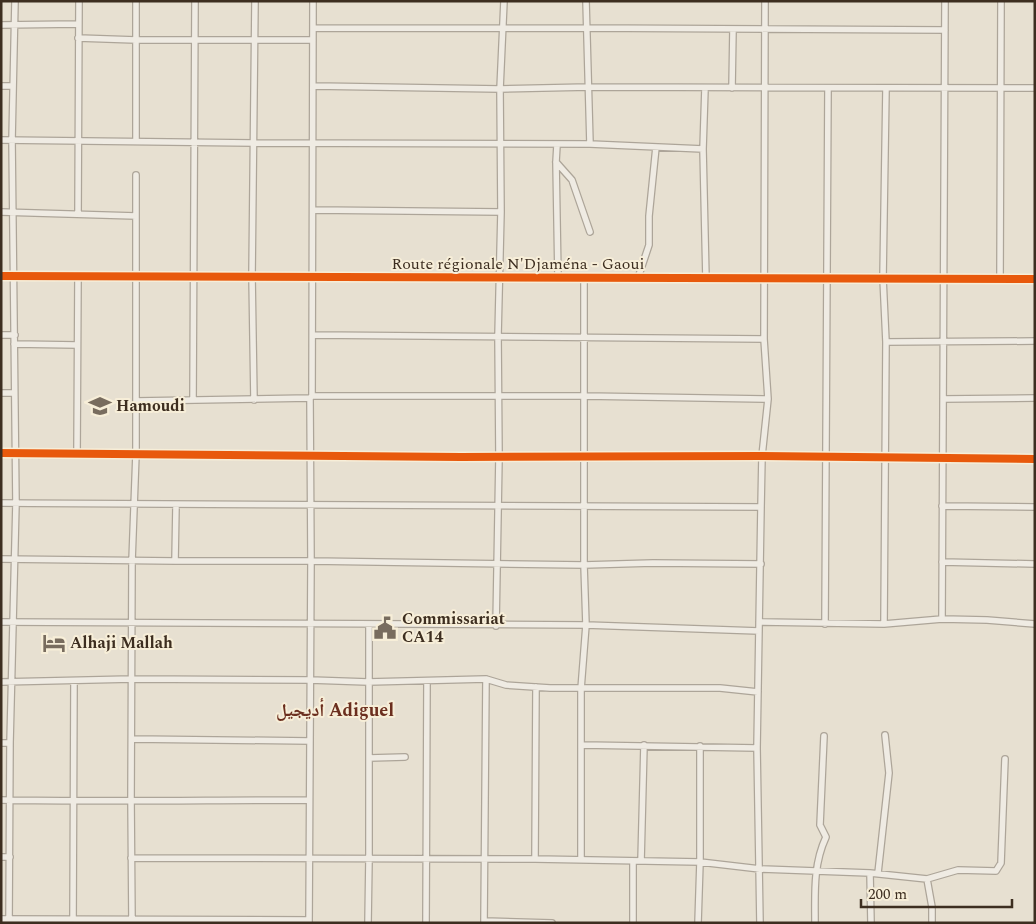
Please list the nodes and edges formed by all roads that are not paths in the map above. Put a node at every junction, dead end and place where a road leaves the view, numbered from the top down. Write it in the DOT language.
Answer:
graph roads {
  1 [pos="15,1"];
  2 [pos="79,1"];
  3 [pos="136,1"];
  4 [pos="195,1"];
  5 [pos="255,1"];
  6 [pos="313,1"];
  7 [pos="504,1"];
  8 [pos="586,1"];
  9 [pos="765,1"];
  10 [pos="945,1"];
  11 [pos="1002,1"];
  12 [pos="1,24"];
  13 [pos="15,24"];
  14 [pos="78,24"];
  15 [pos="504,27"];
  16 [pos="586,27"];
  17 [pos="313,28"];
  18 [pos="765,29"];
  19 [pos="733,30"];
  20 [pos="945,30"];
  21 [pos="78,38"];
  22 [pos="136,40"];
  23 [pos="195,40"];
  24 [pos="255,40"];
  25 [pos="313,40"];
  26 [pos="1,86"];
  27 [pos="13,86"];
  28 [pos="314,86"];
  29 [pos="589,87"];
  30 [pos="705,88"];
  31 [pos="732,88"];
  32 [pos="764,88"];
  33 [pos="828,88"];
  34 [pos="1001,88"];
  35 [pos="1035,88"];
  36 [pos="500,89"];
  37 [pos="886,89"];
  38 [pos="945,89"];
  39 [pos="1,140"];
  40 [pos="12,140"];
  41 [pos="78,141"];
  42 [pos="136,141"];
  43 [pos="194,142"];
  44 [pos="253,143"];
  45 [pos="314,143"];
  46 [pos="501,143"];
  47 [pos="558,144"];
  48 [pos="590,144"];
  49 [pos="656,147"];
  50 [pos="704,149"];
  51 [pos="556,162"];
  52 [pos="136,175"];
  53 [pos="314,210"];
  54 [pos="1,212"];
  55 [pos="14,212"];
  56 [pos="501,212"];
  57 [pos="78,214"];
  58 [pos="136,216"];
  59 [pos="590,232"];
  60 [pos="1,276"];
  61 [pos="14,276"];
  62 [pos="78,276"];
  63 [pos="136,276"];
  64 [pos="194,276"];
  65 [pos="252,276"];
  66 [pos="314,277"];
  67 [pos="500,277"];
  68 [pos="558,277"];
  69 [pos="584,277"];
  70 [pos="638,278"];
  71 [pos="706,278"];
  72 [pos="765,278"];
  73 [pos="827,278"];
  74 [pos="883,278"];
  75 [pos="944,279"];
  76 [pos="1000,279"];
  77 [pos="1035,279"];
  78 [pos="1,335"];
  79 [pos="15,335"];
  80 [pos="314,335"];
  81 [pos="498,336"];
  82 [pos="584,336"];
  83 [pos="764,339"];
  84 [pos="944,341"];
  85 [pos="1035,341"];
  86 [pos="886,342"];
  87 [pos="14,344"];
  88 [pos="77,345"];
  89 [pos="1,393"];
  90 [pos="13,393"];
  91 [pos="498,396"];
  92 [pos="585,396"];
  93 [pos="311,397"];
  94 [pos="1035,398"];
  95 [pos="768,399"];
  96 [pos="943,399"];
  97 [pos="193,400"];
  98 [pos="254,400"];
  99 [pos="136,401"];
  100 [pos="1,453"];
  101 [pos="14,453"];
  102 [pos="77,453"];
  103 [pos="136,454"];
  104 [pos="311,455"];
  105 [pos="762,456"];
  106 [pos="499,457"];
  107 [pos="584,457"];
  108 [pos="884,457"];
  109 [pos="827,458"];
  110 [pos="943,458"];
  111 [pos="1035,459"];
  112 [pos="1,503"];
  113 [pos="16,503"];
  114 [pos="135,504"];
  115 [pos="311,504"];
  116 [pos="498,505"];
  117 [pos="176,506"];
  118 [pos="584,506"];
  119 [pos="942,506"];
  120 [pos="761,507"];
  121 [pos="1035,507"];
  122 [pos="1,559"];
  123 [pos="15,559"];
  124 [pos="132,561"];
  125 [pos="311,561"];
  126 [pos="175,562"];
  127 [pos="942,562"];
  128 [pos="498,564"];
  129 [pos="761,564"];
  130 [pos="1035,564"];
  131 [pos="584,565"];
  132 [pos="942,619"];
  133 [pos="1,622"];
  134 [pos="13,622"];
  135 [pos="759,622"];
  136 [pos="133,623"];
  137 [pos="310,623"];
  138 [pos="825,624"];
  139 [pos="884,624"];
  140 [pos="1035,624"];
  141 [pos="369,625"];
  142 [pos="586,625"];
  143 [pos="496,626"];
  144 [pos="759,631"];
  145 [pos="486,679"];
  146 [pos="132,680"];
  147 [pos="310,680"];
  148 [pos="74,681"];
  149 [pos="427,681"];
  150 [pos="1,682"];
  151 [pos="12,682"];
  152 [pos="368,682"];
  153 [pos="536,687"];
  154 [pos="581,689"];
  155 [pos="758,692"];
  156 [pos="885,735"];
  157 [pos="824,736"];
  158 [pos="132,739"];
  159 [pos="310,740"];
  160 [pos="1,743"];
  161 [pos="10,743"];
  162 [pos="582,744"];
  163 [pos="644,745"];
  164 [pos="700,746"];
  165 [pos="757,748"];
  166 [pos="406,757"];
  167 [pos="368,758"];
  168 [pos="1005,758"];
  169 [pos="1,800"];
  170 [pos="10,800"];
  171 [pos="131,800"];
  172 [pos="309,800"];
  173 [pos="73,802"];
  174 [pos="1,857"];
  175 [pos="10,857"];
  176 [pos="131,858"];
  177 [pos="309,858"];
  178 [pos="369,859"];
  179 [pos="484,859"];
  180 [pos="426,860"];
  181 [pos="535,860"];
  182 [pos="581,860"];
  183 [pos="633,861"];
  184 [pos="641,861"];
  185 [pos="700,862"];
  186 [pos="760,869"];
  187 [pos="815,870"];
  188 [pos="870,873"];
  189 [pos="878,873"];
  190 [pos="927,879"];
  191 [pos="1,920"];
  192 [pos="9,921"];
  193 [pos="73,921"];
  194 [pos="132,921"];
  195 [pos="309,921"];
  196 [pos="484,922"];
  197 [pos="368,923"];
  198 [pos="426,923"];
  199 [pos="552,923"];
  200 [pos="633,923"];
  201 [pos="698,923"];
  202 [pos="760,923"];
  203 [pos="814,923"];
  204 [pos="871,923"];
  205 [pos="932,923"];
  1 -- 13 [label="street"];
  2 -- 14 [label="street"];
  3 -- 22 [label="street"];
  4 -- 23 [label="street"];
  5 -- 24 [label="street"];
  6 -- 17 [label="street"];
  7 -- 15 [label="street"];
  8 -- 16 [label="street"];
  9 -- 18 [label="street"];
  10 -- 20 [label="street"];
  11 -- 34 [label="street"];
  12 -- 13 [label="street"];
  13 -- 14 [label="street"];
  13 -- 27 [label="street"];
  14 -- 21 [label="street"];
  15 -- 16 [label="street"];
  15 -- 17 [label="street"];
  15 -- 36 [label="street"];
  16 -- 19 [label="street"];
  16 -- 29 [label="street"];
  17 -- 25 [label="street"];
  18 -- 19 [label="street"];
  18 -- 20 [label="street"];
  18 -- 32 [label="street"];
  19 -- 31 [label="street"];
  20 -- 38 [label="street"];
  21 -- 22 [label="street"];
  21 -- 41 [label="street"];
  22 -- 23 [label="street"];
  22 -- 42 [label="street"];
  23 -- 24 [label="street"];
  23 -- 43 [label="street"];
  24 -- 25 [label="street"];
  24 -- 44 [label="street"];
  25 -- 28 [label="street"];
  26 -- 27 [label="street"];
  27 -- 40 [label="street"];
  28 -- 36 [label="street"];
  28 -- 45 [label="street"];
  29 -- 30 [label="street"];
  29 -- 36 [label="street"];
  29 -- 48 [label="street"];
  30 -- 31 [label="street"];
  30 -- 50 [label="street"];
  31 -- 32 [label="street"];
  32 -- 33 [label="street"];
  32 -- 72 [label="street"];
  33 -- 37 [label="street"];
  33 -- 73 [label="street"];
  34 -- 35 [label="street"];
  34 -- 38 [label="street"];
  34 -- 76 [label="street"];
  36 -- 46 [label="street"];
  37 -- 38 [label="street"];
  37 -- 74 [label="street"];
  38 -- 75 [label="street"];
  39 -- 40 [label="street"];
  40 -- 41 [label="street"];
  40 -- 55 [label="street"];
  41 -- 42 [label="street"];
  41 -- 57 [label="street"];
  42 -- 43 [label="street"];
  43 -- 44 [label="street"];
  43 -- 64 [label="street"];
  44 -- 45 [label="street"];
  44 -- 65 [label="street"];
  45 -- 46 [label="street"];
  45 -- 53 [label="street"];
  46 -- 47 [label="street"];
  46 -- 56 [label="street"];
  47 -- 48 [label="street"];
  47 -- 51 [label="street"];
  48 -- 49 [label="street"];
  49 -- 50 [label="street"];
  49 -- 70 [label="street"];
  50 -- 71 [label="street"];
  51 -- 59 [label="street"];
  51 -- 68 [label="street"];
  52 -- 58 [label="street"];
  53 -- 56 [label="street"];
  53 -- 66 [label="street"];
  54 -- 55 [label="street"];
  55 -- 57 [label="street"];
  55 -- 61 [label="street"];
  56 -- 67 [label="street"];
  57 -- 58 [label="street"];
  58 -- 63 [label="street"];
  60 -- 61 [label="street, Route régionale N'Djaména - Gaoui"];
  61 -- 62 [label="street, Route régionale N'Djaména - Gaoui"];
  61 -- 79 [label="street"];
  62 -- 63 [label="street, Route régionale N'Djaména - Gaoui"];
  62 -- 88 [label="street"];
  63 -- 64 [label="street, Route régionale N'Djaména - Gaoui"];
  63 -- 99 [label="street"];
  64 -- 65 [label="street, Route régionale N'Djaména - Gaoui"];
  64 -- 97 [label="street"];
  65 -- 66 [label="street, Route régionale N'Djaména - Gaoui"];
  65 -- 98 [label="street"];
  66 -- 67 [label="street, Route régionale N'Djaména - Gaoui"];
  66 -- 80 [label="street"];
  67 -- 68 [label="street, Route régionale N'Djaména - Gaoui"];
  67 -- 81 [label="street"];
  68 -- 69 [label="street, Route régionale N'Djaména - Gaoui"];
  69 -- 70 [label="street, Route régionale N'Djaména - Gaoui"];
  69 -- 82 [label="street"];
  70 -- 71 [label="street, Route régionale N'Djaména - Gaoui"];
  71 -- 72 [label="street, Route régionale N'Djaména - Gaoui"];
  72 -- 73 [label="street, Route régionale N'Djaména - Gaoui"];
  72 -- 83 [label="street"];
  73 -- 74 [label="street, Route régionale N'Djaména - Gaoui"];
  73 -- 109 [label="street"];
  74 -- 75 [label="street, Route régionale N'Djaména - Gaoui"];
  74 -- 86 [label="street"];
  75 -- 76 [label="street, Route régionale N'Djaména - Gaoui"];
  75 -- 84 [label="street"];
  76 -- 77 [label="street, Route régionale N'Djaména - Gaoui"];
  78 -- 79 [label="street"];
  79 -- 87 [label="street"];
  80 -- 81 [label="street"];
  80 -- 93 [label="street"];
  81 -- 82 [label="street"];
  81 -- 91 [label="street"];
  82 -- 83 [label="street"];
  82 -- 92 [label="street"];
  83 -- 95 [label="street"];
  84 -- 85 [label="street"];
  84 -- 86 [label="street"];
  84 -- 96 [label="street"];
  86 -- 108 [label="street"];
  87 -- 88 [label="street"];
  87 -- 90 [label="street"];
  88 -- 102 [label="street"];
  89 -- 90 [label="street"];
  90 -- 101 [label="street"];
  91 -- 92 [label="street"];
  91 -- 93 [label="street"];
  91 -- 106 [label="street"];
  92 -- 95 [label="street"];
  92 -- 107 [label="street"];
  93 -- 98 [label="street"];
  93 -- 104 [label="street"];
  94 -- 96 [label="street"];
  95 -- 105 [label="street"];
  96 -- 110 [label="street"];
  97 -- 98 [label="street"];
  97 -- 99 [label="street"];
  99 -- 103 [label="street"];
  100 -- 101 [label="street"];
  101 -- 102 [label="street"];
  101 -- 113 [label="street"];
  102 -- 103 [label="street"];
  103 -- 104 [label="street"];
  103 -- 114 [label="street"];
  104 -- 106 [label="street"];
  104 -- 115 [label="street"];
  105 -- 107 [label="street"];
  105 -- 109 [label="street"];
  105 -- 120 [label="street"];
  106 -- 107 [label="street"];
  106 -- 116 [label="street"];
  107 -- 118 [label="street"];
  108 -- 109 [label="street"];
  108 -- 110 [label="street"];
  108 -- 139 [label="street"];
  109 -- 138 [label="street"];
  110 -- 111 [label="street"];
  110 -- 119 [label="street"];
  112 -- 113 [label="street"];
  113 -- 114 [label="street"];
  113 -- 123 [label="street"];
  114 -- 117 [label="street"];
  114 -- 124 [label="street"];
  115 -- 116 [label="street"];
  115 -- 117 [label="street"];
  115 -- 125 [label="street"];
  116 -- 118 [label="street"];
  116 -- 128 [label="street"];
  117 -- 126 [label="street"];
  118 -- 120 [label="street"];
  118 -- 131 [label="street"];
  119 -- 121 [label="street"];
  119 -- 127 [label="street"];
  120 -- 129 [label="street"];
  122 -- 123 [label="street"];
  123 -- 124 [label="street"];
  123 -- 134 [label="street"];
  124 -- 126 [label="street"];
  124 -- 136 [label="street"];
  125 -- 126 [label="street"];
  125 -- 128 [label="street"];
  125 -- 137 [label="street"];
  127 -- 130 [label="street"];
  127 -- 132 [label="street"];
  128 -- 131 [label="street"];
  128 -- 143 [label="street"];
  129 -- 131 [label="street"];
  129 -- 135 [label="street"];
  131 -- 142 [label="street"];
  132 -- 139 [label="street"];
  132 -- 140 [label="street"];
  133 -- 134 [label="street"];
  134 -- 136 [label="street"];
  134 -- 151 [label="street"];
  135 -- 138 [label="street"];
  135 -- 144 [label="street"];
  136 -- 137 [label="street"];
  136 -- 146 [label="street"];
  137 -- 141 [label="street"];
  137 -- 147 [label="street"];
  138 -- 139 [label="street"];
  141 -- 143 [label="street"];
  141 -- 152 [label="street"];
  142 -- 143 [label="street"];
  142 -- 144 [label="street"];
  142 -- 154 [label="street"];
  144 -- 155 [label="street"];
  145 -- 149 [label="street"];
  145 -- 153 [label="street"];
  145 -- 179 [label="street"];
  146 -- 147 [label="street"];
  146 -- 148 [label="street"];
  146 -- 158 [label="street"];
  147 -- 152 [label="street"];
  147 -- 159 [label="street"];
  148 -- 151 [label="street"];
  148 -- 173 [label="street"];
  149 -- 152 [label="street"];
  149 -- 180 [label="street"];
  150 -- 151 [label="street"];
  151 -- 161 [label="street"];
  152 -- 167 [label="street"];
  153 -- 154 [label="street"];
  153 -- 181 [label="street"];
  154 -- 155 [label="street"];
  154 -- 162 [label="street"];
  155 -- 165 [label="street"];
  156 -- 189 [label="street"];
  157 -- 187 [label="street"];
  158 -- 159 [label="street"];
  158 -- 171 [label="street"];
  159 -- 172 [label="street"];
  160 -- 161 [label="street"];
  161 -- 170 [label="street"];
  162 -- 163 [label="street"];
  162 -- 182 [label="street"];
  163 -- 164 [label="street"];
  163 -- 184 [label="street"];
  164 -- 165 [label="street"];
  164 -- 185 [label="street"];
  165 -- 186 [label="street"];
  166 -- 167 [label="street"];
  167 -- 178 [label="street"];
  168 -- 190 [label="street"];
  169 -- 170 [label="street"];
  170 -- 173 [label="street"];
  170 -- 175 [label="street"];
  171 -- 172 [label="street"];
  171 -- 173 [label="street"];
  171 -- 176 [label="street"];
  172 -- 177 [label="street"];
  173 -- 193 [label="street"];
  174 -- 175 [label="street"];
  175 -- 192 [label="street"];
  176 -- 177 [label="street"];
  176 -- 194 [label="street"];
  177 -- 178 [label="street"];
  177 -- 195 [label="street"];
  178 -- 180 [label="street"];
  178 -- 197 [label="street"];
  179 -- 180 [label="street"];
  179 -- 181 [label="street"];
  179 -- 196 [label="street"];
  180 -- 198 [label="street"];
  181 -- 182 [label="street"];
  182 -- 183 [label="street"];
  183 -- 184 [label="street"];
  183 -- 200 [label="street"];
  184 -- 185 [label="street"];
  185 -- 186 [label="street"];
  185 -- 201 [label="street"];
  186 -- 187 [label="street"];
  186 -- 202 [label="street"];
  187 -- 188 [label="street"];
  187 -- 203 [label="street"];
  188 -- 189 [label="street"];
  188 -- 204 [label="street"];
  189 -- 190 [label="street"];
  190 -- 205 [label="street"];
  191 -- 192 [label="street"];
  192 -- 193 [label="street"];
  193 -- 194 [label="street"];
  194 -- 195 [label="street"];
  196 -- 199 [label="street"];
}
